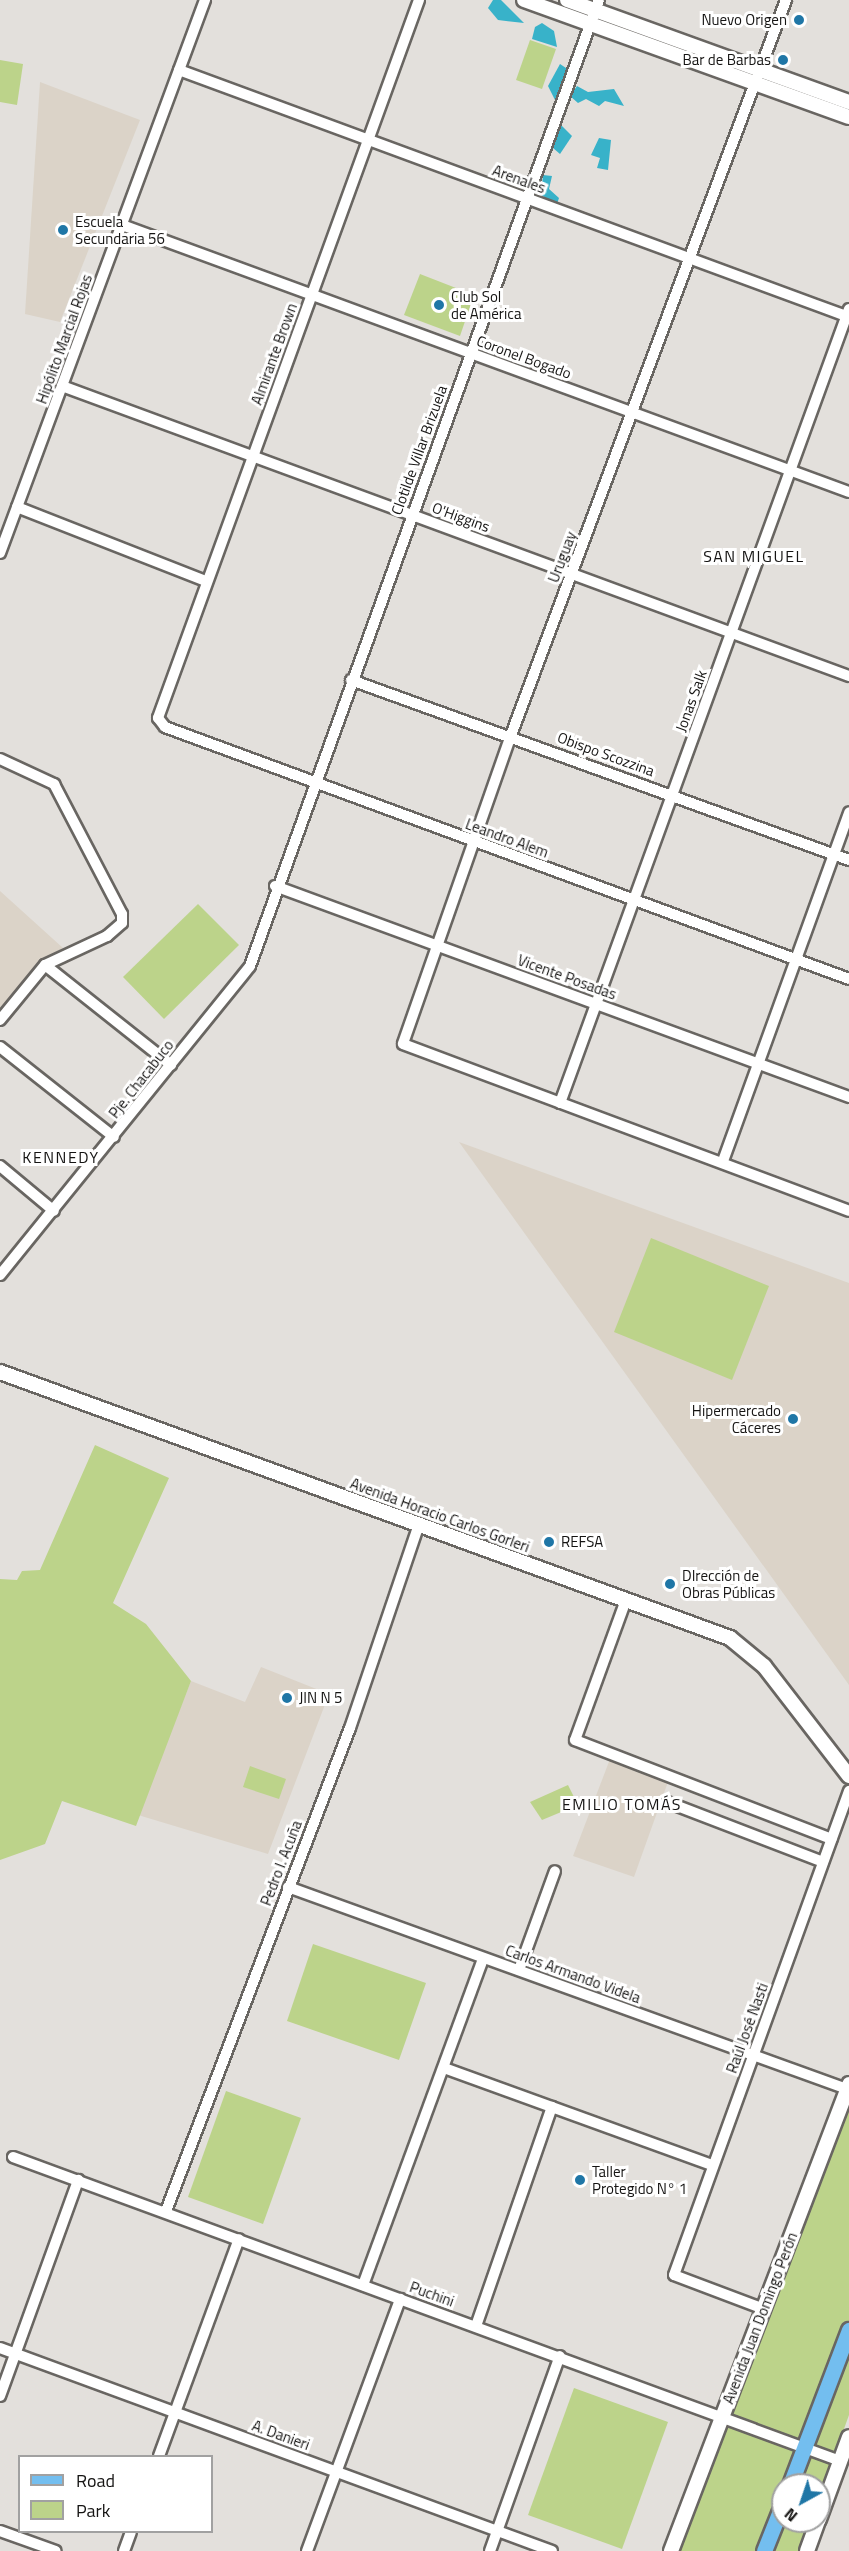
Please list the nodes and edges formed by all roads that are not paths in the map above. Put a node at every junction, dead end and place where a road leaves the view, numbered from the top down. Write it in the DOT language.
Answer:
graph roads {
  1 [pos="205,0"];
  2 [pos="419,0"];
  3 [pos="524,0"];
  4 [pos="567,0"];
  5 [pos="786,0"];
  6 [pos="595,11"];
  7 [pos="179,70"];
  8 [pos="758,77"];
  9 [pos="849,102"];
  10 [pos="849,117"];
  11 [pos="368,140"];
  12 [pos="527,198"];
  13 [pos="122,225"];
  14 [pos="690,258"];
  15 [pos="312,296"];
  16 [pos="848,314"];
  17 [pos="470,354"];
  18 [pos="62,386"];
  19 [pos="632,412"];
  20 [pos="253,457"];
  21 [pos="792,471"];
  22 [pos="849,492"];
  23 [pos="17,507"];
  24 [pos="411,515"];
  25 [pos="0,553"];
  26 [pos="572,574"];
  27 [pos="206,581"];
  28 [pos="732,633"];
  29 [pos="849,676"];
  30 [pos="351,680"];
  31 [pos="158,718"];
  32 [pos="511,735"];
  33 [pos="0,759"];
  34 [pos="313,782"];
  35 [pos="672,794"];
  36 [pos="849,812"];
  37 [pos="474,842"];
  38 [pos="834,854"];
  39 [pos="849,860"];
  40 [pos="275,886"];
  41 [pos="634,901"];
  42 [pos="437,945"];
  43 [pos="795,960"];
  44 [pos="45,965"];
  45 [pos="849,979"];
  46 [pos="597,1004"];
  47 [pos="0,1020"];
  48 [pos="0,1047"];
  49 [pos="758,1063"];
  50 [pos="171,1065"];
  51 [pos="849,1096"];
  52 [pos="560,1103"];
  53 [pos="114,1137"];
  54 [pos="723,1161"];
  55 [pos="0,1166"];
  56 [pos="54,1211"];
  57 [pos="849,1211"];
  58 [pos="0,1275"];
  59 [pos="0,1372"];
  60 [pos="419,1524"];
  61 [pos="626,1600"];
  62 [pos="849,1776"];
  63 [pos="849,1791"];
  64 [pos="667,1802"];
  65 [pos="832,1839"];
  66 [pos="823,1862"];
  67 [pos="555,1871"];
  68 [pos="288,1887"];
  69 [pos="483,1958"];
  70 [pos="519,1970"];
  71 [pos="753,2055"];
  72 [pos="444,2068"];
  73 [pos="848,2086"];
  74 [pos="552,2107"];
  75 [pos="14,2157"];
  76 [pos="712,2165"];
  77 [pos="78,2181"];
  78 [pos="166,2211"];
  79 [pos="239,2239"];
  80 [pos="363,2285"];
  81 [pos="400,2299"];
  82 [pos="764,2309"];
  83 [pos="476,2326"];
  84 [pos="849,2330"];
  85 [pos="0,2348"];
  86 [pos="16,2353"];
  87 [pos="560,2356"];
  88 [pos="0,2397"];
  89 [pos="175,2412"];
  90 [pos="722,2415"];
  91 [pos="849,2437"];
  92 [pos="805,2448"];
  93 [pos="160,2455"];
  94 [pos="840,2461"];
  95 [pos="336,2471"];
  96 [pos="795,2473"];
  97 [pos="831,2486"];
  98 [pos="0,2531"];
  99 [pos="497,2531"];
  100 [pos="131,2533"];
  101 [pos="771,2533"];
  102 [pos="814,2533"];
  103 [pos="56,2551"];
  104 [pos="124,2551"];
  105 [pos="307,2551"];
  106 [pos="490,2551"];
  107 [pos="552,2551"];
  108 [pos="670,2551"];
  109 [pos="764,2551"];
  110 [pos="807,2551"];
  1 -- 7 [label="street, Hipólito Marcial Rojas"];
  2 -- 11 [label="street, Almirante Brown"];
  3 -- 6 [label="main road"];
  4 -- 6 [label="main road"];
  5 -- 8 [label="street, Uruguay"];
  6 -- 8 [label="main road"];
  6 -- 12 [label="street, Clotilde Villar Brizuela"];
  7 -- 11 [label="street, Arenales"];
  7 -- 13 [label="street, Hipólito Marcial Rojas"];
  8 -- 9 [label="main road"];
  8 -- 10 [label="main road"];
  8 -- 14 [label="street, Uruguay"];
  11 -- 12 [label="street, Arenales"];
  11 -- 15 [label="street, Almirante Brown"];
  12 -- 14 [label="street, Arenales"];
  12 -- 17 [label="street, Clotilde Villar Brizuela"];
  13 -- 15 [label="street, Coronel Bogado"];
  13 -- 18 [label="street, Hipólito Marcial Rojas"];
  14 -- 16 [label="street, Arenales"];
  14 -- 19 [label="street, Uruguay"];
  15 -- 17 [label="street, Coronel Bogado"];
  15 -- 20 [label="street, Almirante Brown"];
  16 -- 21 [label="street, Jonas Salk"];
  17 -- 19 [label="street, Coronel Bogado"];
  17 -- 24 [label="street, Clotilde Villar Brizuela"];
  18 -- 20 [label="street, O'Higgins"];
  18 -- 23 [label="street, Hipólito Marcial Rojas"];
  19 -- 21 [label="street, Coronel Bogado"];
  19 -- 26 [label="street, Uruguay"];
  20 -- 24 [label="street, O'Higgins"];
  20 -- 27 [label="street, Almirante Brown"];
  21 -- 22 [label="street, Coronel Bogado"];
  21 -- 28 [label="street, Jonas Salk"];
  23 -- 25 [label="street, Hipólito Marcial Rojas"];
  23 -- 27 [label="street"];
  24 -- 26 [label="street, O'Higgins"];
  24 -- 30 [label="street, Clotilde Villar Brizuela"];
  26 -- 28 [label="street, O'Higgins"];
  26 -- 32 [label="street, Uruguay"];
  27 -- 31 [label="street, Almirante Brown"];
  28 -- 29 [label="street, O'Higgins"];
  28 -- 35 [label="street, Jonas Salk"];
  30 -- 32 [label="street, Obispo Scozzina"];
  30 -- 34 [label="street, Clotilde Villar Brizuela"];
  31 -- 34 [label="street, Leandro Alem"];
  32 -- 35 [label="street, Obispo Scozzina"];
  32 -- 37 [label="street, Uruguay"];
  33 -- 44 [label="street"];
  34 -- 37 [label="street, Leandro Alem"];
  34 -- 40 [label="street, Clotilde Villar Brizuela"];
  35 -- 38 [label="street, Obispo Scozzina"];
  35 -- 41 [label="street, Jonas Salk"];
  36 -- 38 [label="street"];
  37 -- 41 [label="street, Leandro Alem"];
  37 -- 42 [label="street, Uruguay"];
  38 -- 39 [label="street, Obispo Scozzina"];
  38 -- 43 [label="street"];
  40 -- 42 [label="street, Vicente Posadas"];
  40 -- 50 [label="street, Pje. Chacabuco"];
  41 -- 43 [label="street, Leandro Alem"];
  41 -- 46 [label="street, Jonas Salk"];
  42 -- 46 [label="street, Vicente Posadas"];
  42 -- 52 [label="street, Uruguay"];
  43 -- 45 [label="street, Leandro Alem"];
  43 -- 49 [label="street"];
  44 -- 47 [label="street"];
  44 -- 50 [label="street"];
  46 -- 49 [label="street, Vicente Posadas"];
  46 -- 52 [label="street, Jonas Salk"];
  48 -- 53 [label="street"];
  49 -- 51 [label="street, Vicente Posadas"];
  49 -- 54 [label="street"];
  50 -- 53 [label="street, Pje. Chacabuco"];
  52 -- 54 [label="street"];
  53 -- 56 [label="street, Pje. Chacabuco"];
  54 -- 57 [label="street"];
  55 -- 56 [label="street"];
  56 -- 58 [label="street, Pje. Chacabuco"];
  59 -- 60 [label="main road, Avenida Horacio Carlos Gorleri"];
  60 -- 61 [label="main road, Avenida Horacio Carlos Gorleri"];
  60 -- 68 [label="street, Pedro I. Acuña"];
  61 -- 62 [label="main road, Avenida Horacio Carlos Gorleri"];
  61 -- 65 [label="street"];
  63 -- 65 [label="street, Raúl José Nasti"];
  64 -- 66 [label="street"];
  65 -- 66 [label="street, Raúl José Nasti"];
  66 -- 71 [label="street, Raúl José Nasti"];
  67 -- 70 [label="street"];
  68 -- 69 [label="street, Carlos Armando Videla"];
  68 -- 78 [label="street, Pedro I. Acuña"];
  69 -- 70 [label="street, Carlos Armando Videla"];
  69 -- 72 [label="street"];
  70 -- 71 [label="street, Carlos Armando Videla"];
  71 -- 73 [label="street, Carlos Armando Videla"];
  71 -- 76 [label="street, Raúl José Nasti"];
  72 -- 74 [label="street"];
  72 -- 80 [label="street"];
  73 -- 82 [label="main road, Avenida Juan Domingo Perón"];
  74 -- 76 [label="street"];
  74 -- 83 [label="street"];
  75 -- 77 [label="street, Puchini"];
  76 -- 82 [label="street, Raúl José Nasti"];
  77 -- 78 [label="street, Puchini"];
  77 -- 86 [label="street"];
  78 -- 79 [label="street, Puchini"];
  79 -- 80 [label="street, Puchini"];
  79 -- 89 [label="street"];
  80 -- 81 [label="street, Puchini"];
  81 -- 83 [label="street, Puchini"];
  81 -- 95 [label="street"];
  82 -- 90 [label="main road, Avenida Juan Domingo Perón"];
  83 -- 87 [label="street, Puchini"];
  84 -- 92 [label="main road"];
  85 -- 86 [label="street, A. Danieri"];
  86 -- 88 [label="street"];
  86 -- 89 [label="street, A. Danieri"];
  87 -- 90 [label="street, Puchini"];
  87 -- 99 [label="street"];
  89 -- 93 [label="street"];
  89 -- 95 [label="street, A. Danieri"];
  90 -- 92 [label="street, Puchini"];
  90 -- 108 [label="main road, Avenida Juan Domingo Perón"];
  91 -- 94 [label="main road"];
  92 -- 94 [label="street, Puchini"];
  92 -- 96 [label="main road"];
  94 -- 97 [label="main road"];
  95 -- 99 [label="street, A. Danieri"];
  95 -- 105 [label="street"];
  98 -- 103 [label="street"];
  99 -- 106 [label="street"];
  99 -- 107 [label="street, A. Danieri"];
  100 -- 104 [label="street"];
  101 -- 109 [label="main road"];
  102 -- 110 [label="main road"];
}
